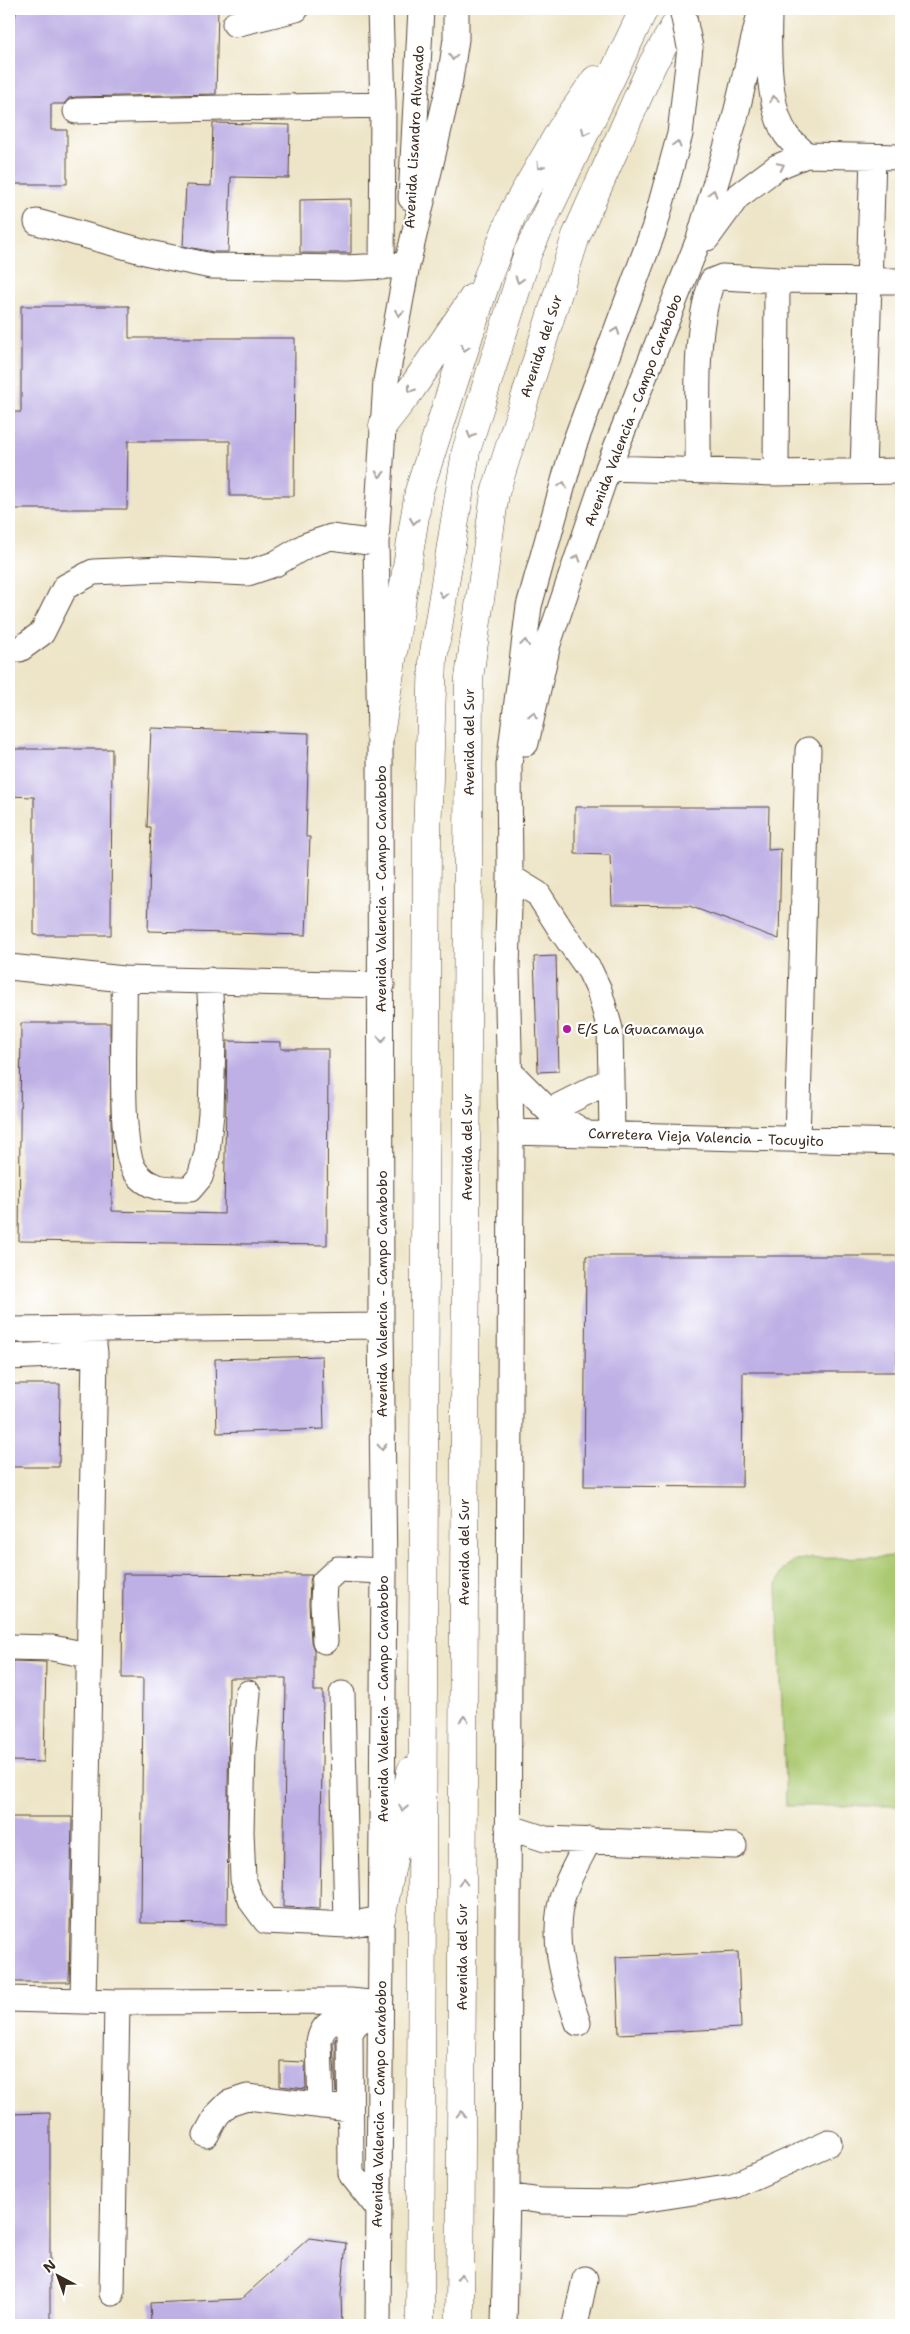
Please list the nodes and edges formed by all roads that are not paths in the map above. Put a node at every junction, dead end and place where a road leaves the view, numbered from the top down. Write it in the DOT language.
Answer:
graph roads {
  1 [pos="296,9"];
  2 [pos="380,9"];
  3 [pos="422,9"];
  4 [pos="456,9"];
  5 [pos="644,9"];
  6 [pos="684,9"];
  7 [pos="762,9"];
  8 [pos="770,9"];
  9 [pos="234,24"];
  10 [pos="383,105"];
  11 [pos="76,111"];
  12 [pos="806,155"];
  13 [pos="873,156"];
  14 [pos="901,157"];
  15 [pos="37,222"];
  16 [pos="689,264"];
  17 [pos="408,265"];
  18 [pos="382,267"];
  19 [pos="488,276"];
  20 [pos="777,280"];
  21 [pos="870,280"];
  22 [pos="901,281"];
  23 [pos="384,425"];
  24 [pos="608,468"];
  25 [pos="698,470"];
  26 [pos="863,471"];
  27 [pos="901,471"];
  28 [pos="776,473"];
  29 [pos="376,543"];
  30 [pos="9,649"];
  31 [pos="380,735"];
  32 [pos="808,750"];
  33 [pos="508,813"];
  34 [pos="510,877"];
  35 [pos="9,967"];
  36 [pos="124,978"];
  37 [pos="209,980"];
  38 [pos="382,984"];
  39 [pos="511,1073"];
  40 [pos="611,1080"];
  41 [pos="549,1111"];
  42 [pos="511,1132"];
  43 [pos="586,1132"];
  44 [pos="612,1133"];
  45 [pos="798,1140"];
  46 [pos="901,1142"];
  47 [pos="381,1326"];
  48 [pos="92,1329"];
  49 [pos="9,1330"];
  50 [pos="95,1353"];
  51 [pos="9,1357"];
  52 [pos="384,1571"];
  53 [pos="325,1641"];
  54 [pos="9,1647"];
  55 [pos="88,1655"];
  56 [pos="248,1693"];
  57 [pos="342,1694"];
  58 [pos="423,1709"];
  59 [pos="508,1827"];
  60 [pos="589,1840"];
  61 [pos="734,1846"];
  62 [pos="382,1919"];
  63 [pos="347,1925"];
  64 [pos="9,1999"];
  65 [pos="83,2001"];
  66 [pos="117,2002"];
  67 [pos="380,2004"];
  68 [pos="360,2021"];
  69 [pos="578,2023"];
  70 [pos="321,2106"];
  71 [pos="350,2109"];
  72 [pos="206,2135"];
  73 [pos="829,2143"];
  74 [pos="507,2196"];
  75 [pos="378,2208"];
  76 [pos="585,2279"];
  77 [pos="112,2294"];
  78 [pos="378,2325"];
  79 [pos="420,2325"];
  80 [pos="460,2325"];
  81 [pos="504,2325"];
  82 [pos="575,2325"];
  1 -- 9 [label="street"];
  2 -- 10 [label="street"];
  3 -- 17 [label="street, Avenida Lisandro Alvarado"];
  4 -- 17 [label="street, one-way"];
  5 -- 19 [label="highway, one-way"];
  5 -- 58 [label="highway, one-way"];
  33 -- 6 [label="street, Avenida Valencia - Campo Carabobo, one-way, bridge"];
  80 -- 6 [label="highway, Avenida del Sur, one-way"];
  16 -- 7 [label="street, Avenida Valencia - Campo Carabobo, one-way"];
  12 -- 8 [label="street, one-way"];
  10 -- 11 [label="street"];
  10 -- 18 [label="street"];
  12 -- 13 [label="street"];
  16 -- 12 [label="street, one-way"];
  13 -- 14 [label="street"];
  13 -- 21 [label="street"];
  15 -- 18 [label="street"];
  16 -- 24 [label="street, Avenida Valencia - Campo Carabobo"];
  17 -- 18 [label="street"];
  17 -- 23 [label="street, Avenida Valencia - Campo Carabobo, one-way"];
  19 -- 23 [label="highway, one-way"];
  19 -- 31 [label="highway, one-way"];
  20 -- 21 [label="street"];
  20 -- 25 [label="street"];
  20 -- 28 [label="street"];
  21 -- 22 [label="street"];
  21 -- 26 [label="street"];
  23 -- 29 [label="street, Avenida Valencia - Campo Carabobo, one-way"];
  24 -- 25 [label="street"];
  33 -- 24 [label="street, Avenida Valencia - Campo Carabobo, one-way"];
  25 -- 28 [label="street"];
  26 -- 27 [label="street"];
  26 -- 28 [label="street"];
  29 -- 30 [label="street"];
  29 -- 31 [label="street, Avenida Valencia - Campo Carabobo"];
  31 -- 38 [label="street, Avenida Valencia - Campo Carabobo"];
  32 -- 45 [label="street"];
  33 -- 34 [label="street, Avenida Valencia - Campo Carabobo"];
  34 -- 39 [label="street, Avenida Valencia - Campo Carabobo"];
  34 -- 40 [label="street"];
  35 -- 36 [label="street"];
  36 -- 37 [label="street"];
  36 -- 37 [label="street"];
  37 -- 38 [label="street"];
  38 -- 47 [label="street, Avenida Valencia - Campo Carabobo, one-way"];
  39 -- 41 [label="street"];
  39 -- 42 [label="street, Avenida Valencia - Campo Carabobo"];
  40 -- 41 [label="street"];
  40 -- 44 [label="street"];
  41 -- 43 [label="street"];
  42 -- 43 [label="street, Carretera Vieja Valencia - Tocuyito"];
  42 -- 59 [label="street, Avenida Valencia - Campo Carabobo"];
  43 -- 44 [label="street, Carretera Vieja Valencia - Tocuyito"];
  44 -- 45 [label="street, Carretera Vieja Valencia - Tocuyito"];
  45 -- 46 [label="street, Carretera Vieja Valencia - Tocuyito"];
  47 -- 48 [label="street"];
  47 -- 52 [label="street, Avenida Valencia - Campo Carabobo, one-way"];
  48 -- 49 [label="street"];
  48 -- 50 [label="street"];
  50 -- 51 [label="street"];
  50 -- 55 [label="street"];
  52 -- 53 [label="street"];
  52 -- 62 [label="street, Avenida Valencia - Campo Carabobo"];
  54 -- 55 [label="street"];
  55 -- 65 [label="street"];
  56 -- 63 [label="street"];
  57 -- 63 [label="street"];
  58 -- 62 [label="highway, one-way"];
  58 -- 79 [label="highway"];
  59 -- 60 [label="street"];
  59 -- 74 [label="street, Avenida Valencia - Campo Carabobo"];
  60 -- 61 [label="street"];
  60 -- 69 [label="street"];
  62 -- 63 [label="street"];
  62 -- 67 [label="street, Avenida Valencia - Campo Carabobo"];
  64 -- 65 [label="street"];
  65 -- 66 [label="street"];
  66 -- 67 [label="street"];
  66 -- 77 [label="street"];
  67 -- 68 [label="street"];
  67 -- 75 [label="street, Avenida Valencia - Campo Carabobo"];
  68 -- 70 [label="street"];
  68 -- 71 [label="street"];
  70 -- 71 [label="street"];
  70 -- 72 [label="street"];
  71 -- 75 [label="street"];
  73 -- 74 [label="street"];
  74 -- 81 [label="street, Avenida Valencia - Campo Carabobo"];
  75 -- 78 [label="street, Avenida Valencia - Campo Carabobo"];
  76 -- 82 [label="street"];
}
